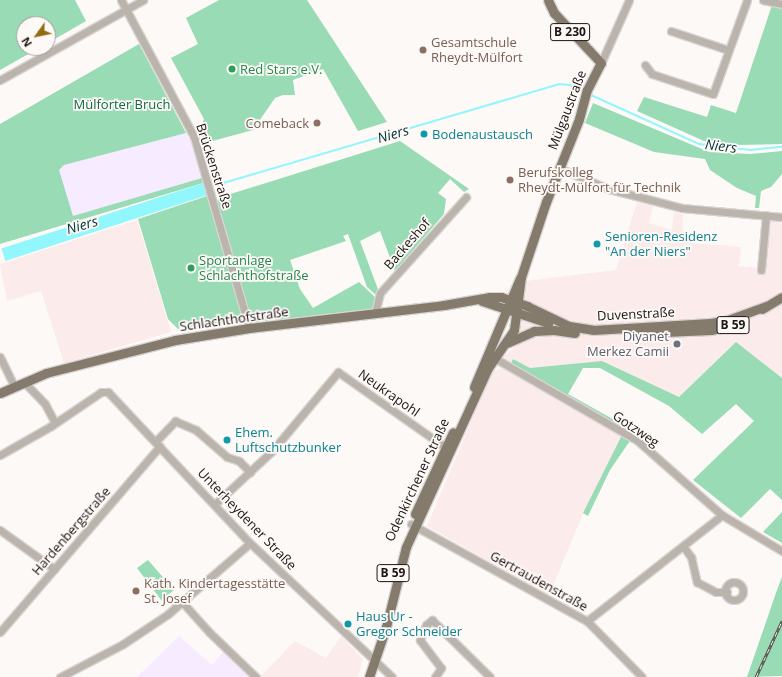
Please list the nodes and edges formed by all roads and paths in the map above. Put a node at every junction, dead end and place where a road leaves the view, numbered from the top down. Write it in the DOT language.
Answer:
graph roads {
  1 [pos="121,0"];
  2 [pos="143,0"];
  3 [pos="548,0"];
  4 [pos="747,0"];
  5 [pos="763,0"];
  6 [pos="628,2"];
  7 [pos="782,4"];
  8 [pos="126,9"];
  9 [pos="671,31"];
  10 [pos="728,50"];
  11 [pos="607,52"];
  12 [pos="591,55"];
  13 [pos="601,63"];
  14 [pos="644,65"];
  15 [pos="0,80"];
  16 [pos="559,168"];
  17 [pos="466,197"];
  18 [pos="766,215"];
  19 [pos="782,217"];
  20 [pos="761,270"];
  21 [pos="782,297"];
  22 [pos="513,305"];
  23 [pos="766,306"];
  24 [pos="375,314"];
  25 [pos="249,328"];
  26 [pos="567,331"];
  27 [pos="502,346"];
  28 [pos="491,356"];
  29 [pos="0,357"];
  30 [pos="24,382"];
  31 [pos="14,386"];
  32 [pos="0,393"];
  33 [pos="55,423"];
  34 [pos="158,444"];
  35 [pos="449,450"];
  36 [pos="0,455"];
  37 [pos="250,472"];
  38 [pos="214,504"];
  39 [pos="722,515"];
  40 [pos="414,525"];
  41 [pos="0,530"];
  42 [pos="250,543"];
  43 [pos="683,546"];
  44 [pos="782,551"];
  45 [pos="54,569"];
  46 [pos="726,592"];
  47 [pos="183,603"];
  48 [pos="587,621"];
  49 [pos="0,632"];
  50 [pos="372,659"];
  51 [pos="60,677"];
  52 [pos="256,677"];
  53 [pos="362,677"];
  54 [pos="369,677"];
  55 [pos="392,677"];
  56 [pos="435,677"];
  57 [pos="490,677"];
  58 [pos="642,677"];
  1 -- 8 [label="street, Brückenstraße"];
  2 -- 8 [label="street"];
  3 -- 12 [label="main road, B 230"];
  4 -- 10 [label="street"];
  5 -- 7 [label="street"];
  6 -- 11 [label="street, Mülgaustraße"];
  8 -- 15 [label="street"];
  8 -- 25 [label="street, Brückenstraße"];
  9 -- 10 [label="street"];
  10 -- 14 [label="street"];
  11 -- 12 [label="street"];
  11 -- 13 [label="street, Mülgaustraße"];
  12 -- 13 [label="main road, B 230"];
  13 -- 16 [label="main road, Mülgaustraße"];
  16 -- 18 [label="street"];
  16 -- 22 [label="main road, Mülgaustraße / B 59"];
  17 -- 24 [label="street, Backeshof"];
  18 -- 19 [label="street"];
  18 -- 20 [label="street"];
  21 -- 23 [label="main road, Duvenstraße / B 59"];
  22 -- 23 [label="main road, Duvenstraße / B 59"];
  22 -- 24 [label="main road, Schlachthofstraße"];
  22 -- 26 [label="main road, B 59"];
  22 -- 27 [label="main road, Odenkirchener Straße"];
  22 -- 28 [label="main road, Odenkirchener Straße / B 59"];
  23 -- 26 [label="main road, Duvenstraße / B 59"];
  24 -- 25 [label="main road, Schlachthofstraße"];
  25 -- 30 [label="main road, Schlachthofstraße"];
  26 -- 27 [label="main road, B 59"];
  27 -- 28 [label="main road, Odenkirchener Straße / B 59"];
  28 -- 35 [label="main road, Odenkirchener Straße / B 59"];
  28 -- 39 [label="street, Gotzweg"];
  29 -- 31 [label="street"];
  30 -- 31 [label="main road, Schlachthofstraße"];
  30 -- 33 [label="street"];
  31 -- 32 [label="main road, Schlachthofstraße"];
  33 -- 34 [label="street, Unterheydener Straße"];
  33 -- 36 [label="street"];
  34 -- 37 [label="street, Hardenbergstraße"];
  34 -- 38 [label="street, Unterheydener Straße"];
  34 -- 45 [label="street, Hardenbergstraße"];
  35 -- 37 [label="street, Neukrapohl"];
  35 -- 40 [label="main road, Odenkirchener Straße / B 59"];
  37 -- 38 [label="street"];
  38 -- 42 [label="street, Unterheydener Straße"];
  39 -- 43 [label="street"];
  39 -- 44 [label="street, Gotzweg"];
  40 -- 48 [label="street, Gertraudenstraße"];
  40 -- 50 [label="main road, Odenkirchener Straße / B 59"];
  41 -- 45 [label="street"];
  42 -- 47 [label="street"];
  42 -- 50 [label="street, Unterheydener Straße"];
  43 -- 46 [label="street"];
  43 -- 48 [label="street"];
  45 -- 49 [label="street, Hardenbergstraße"];
  47 -- 51 [label="street"];
  47 -- 52 [label="street"];
  48 -- 58 [label="street, Gertraudenstraße"];
  50 -- 53 [label="main road, Odenkirchener Straße / B 59"];
  50 -- 54 [label="main road, Odenkirchener Straße / B 59"];
  50 -- 55 [label="street, Unterheydener Straße"];
  56 -- 57 [label="street"];
}
